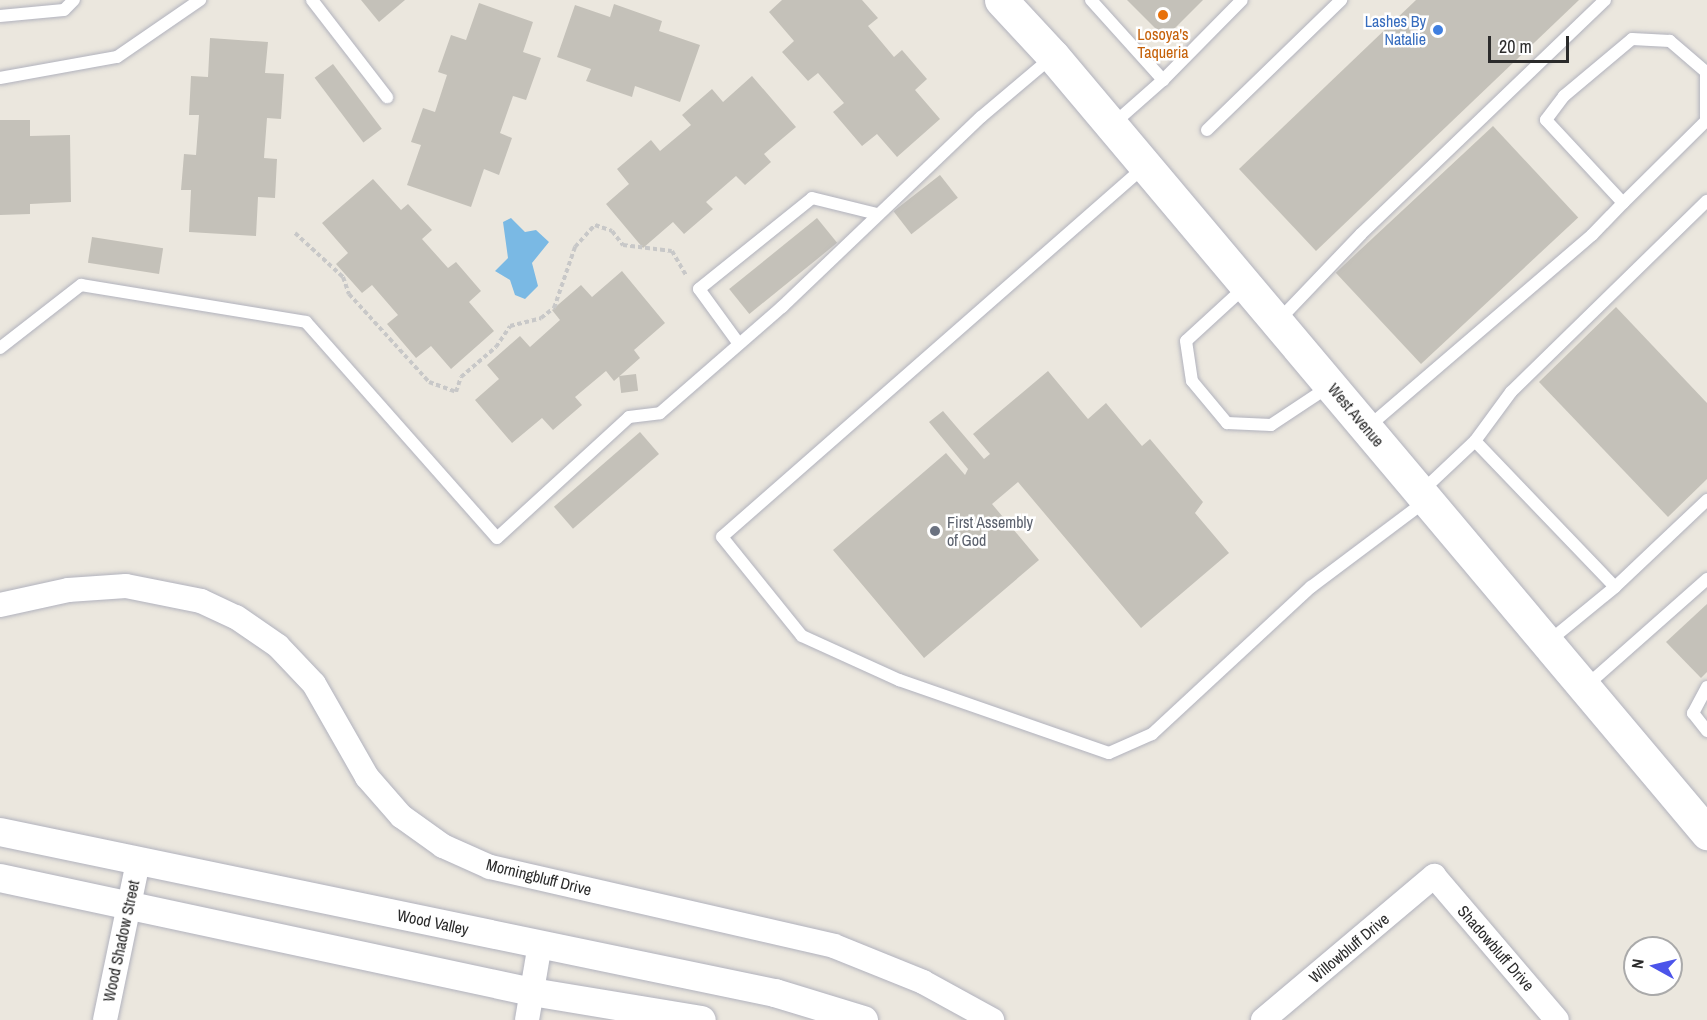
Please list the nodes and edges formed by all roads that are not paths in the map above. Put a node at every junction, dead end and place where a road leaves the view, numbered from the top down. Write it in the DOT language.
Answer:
graph roads {
  1 [pos="74,0"];
  2 [pos="200,0"];
  3 [pos="312,0"];
  4 [pos="1001,0"];
  5 [pos="1091,0"];
  6 [pos="1242,0"];
  7 [pos="1341,0"];
  8 [pos="1605,0"];
  9 [pos="0,16"];
  10 [pos="1053,56"];
  11 [pos="0,78"];
  12 [pos="1163,81"];
  13 [pos="387,97"];
  14 [pos="1112,126"];
  15 [pos="1207,130"];
  16 [pos="1145,166"];
  17 [pos="1707,201"];
  18 [pos="1623,203"];
  19 [pos="877,214"];
  20 [pos="1246,285"];
  21 [pos="1277,321"];
  22 [pos="739,344"];
  23 [pos="0,348"];
  24 [pos="1331,386"];
  25 [pos="1367,427"];
  26 [pos="1474,441"];
  27 [pos="1425,495"];
  28 [pos="1707,500"];
  29 [pos="1707,579"];
  30 [pos="1615,587"];
  31 [pos="0,605"];
  32 [pos="1548,642"];
  33 [pos="1585,687"];
  34 [pos="1707,687"];
  35 [pos="1707,731"];
  36 [pos="0,832"];
  37 [pos="1707,833"];
  38 [pos="138,862"];
  39 [pos="1434,876"];
  40 [pos="0,878"];
  41 [pos="128,905"];
  42 [pos="540,944"];
  43 [pos="532,992"];
  44 [pos="105,1020"];
  45 [pos="527,1020"];
  46 [pos="702,1020"];
  47 [pos="864,1020"];
  48 [pos="992,1020"];
  49 [pos="1263,1020"];
  50 [pos="1557,1020"];
  1 -- 9 [label="lane"];
  2 -- 11 [label="lane"];
  3 -- 13 [label="lane"];
  4 -- 10 [label="main road, West Avenue"];
  5 -- 12 [label="lane"];
  6 -- 12 [label="lane"];
  7 -- 15 [label="lane"];
  8 -- 21 [label="lane"];
  10 -- 14 [label="main road, West Avenue"];
  10 -- 19 [label="lane"];
  12 -- 14 [label="lane"];
  14 -- 16 [label="main road, West Avenue"];
  16 -- 20 [label="main road, West Avenue"];
  16 -- 27 [label="lane"];
  17 -- 26 [label="lane"];
  18 -- 18 [label="lane"];
  18 -- 25 [label="lane"];
  19 -- 22 [label="lane"];
  19 -- 22 [label="lane"];
  20 -- 21 [label="main road, West Avenue"];
  20 -- 24 [label="lane"];
  21 -- 24 [label="main road, West Avenue"];
  22 -- 23 [label="lane"];
  24 -- 25 [label="main road, West Avenue"];
  25 -- 27 [label="main road, West Avenue"];
  26 -- 27 [label="lane"];
  26 -- 30 [label="lane"];
  27 -- 32 [label="main road, West Avenue"];
  28 -- 30 [label="lane"];
  29 -- 33 [label="lane"];
  30 -- 32 [label="lane"];
  31 -- 48 [label="street, Morningbluff Drive"];
  32 -- 33 [label="main road, West Avenue"];
  33 -- 37 [label="main road, West Avenue"];
  34 -- 35 [label="lane"];
  36 -- 38 [label="street, Wood Valley"];
  38 -- 41 [label="street, Wood Shadow Street"];
  38 -- 42 [label="street, Wood Valley"];
  39 -- 49 [label="street, Willowbluff Drive"];
  39 -- 50 [label="street, Shadowbluff Drive"];
  40 -- 41 [label="street"];
  41 -- 43 [label="street"];
  41 -- 44 [label="street, Wood Shadow Street"];
  42 -- 43 [label="street"];
  42 -- 47 [label="street, Wood Valley"];
  43 -- 45 [label="street"];
  43 -- 46 [label="street"];
}
